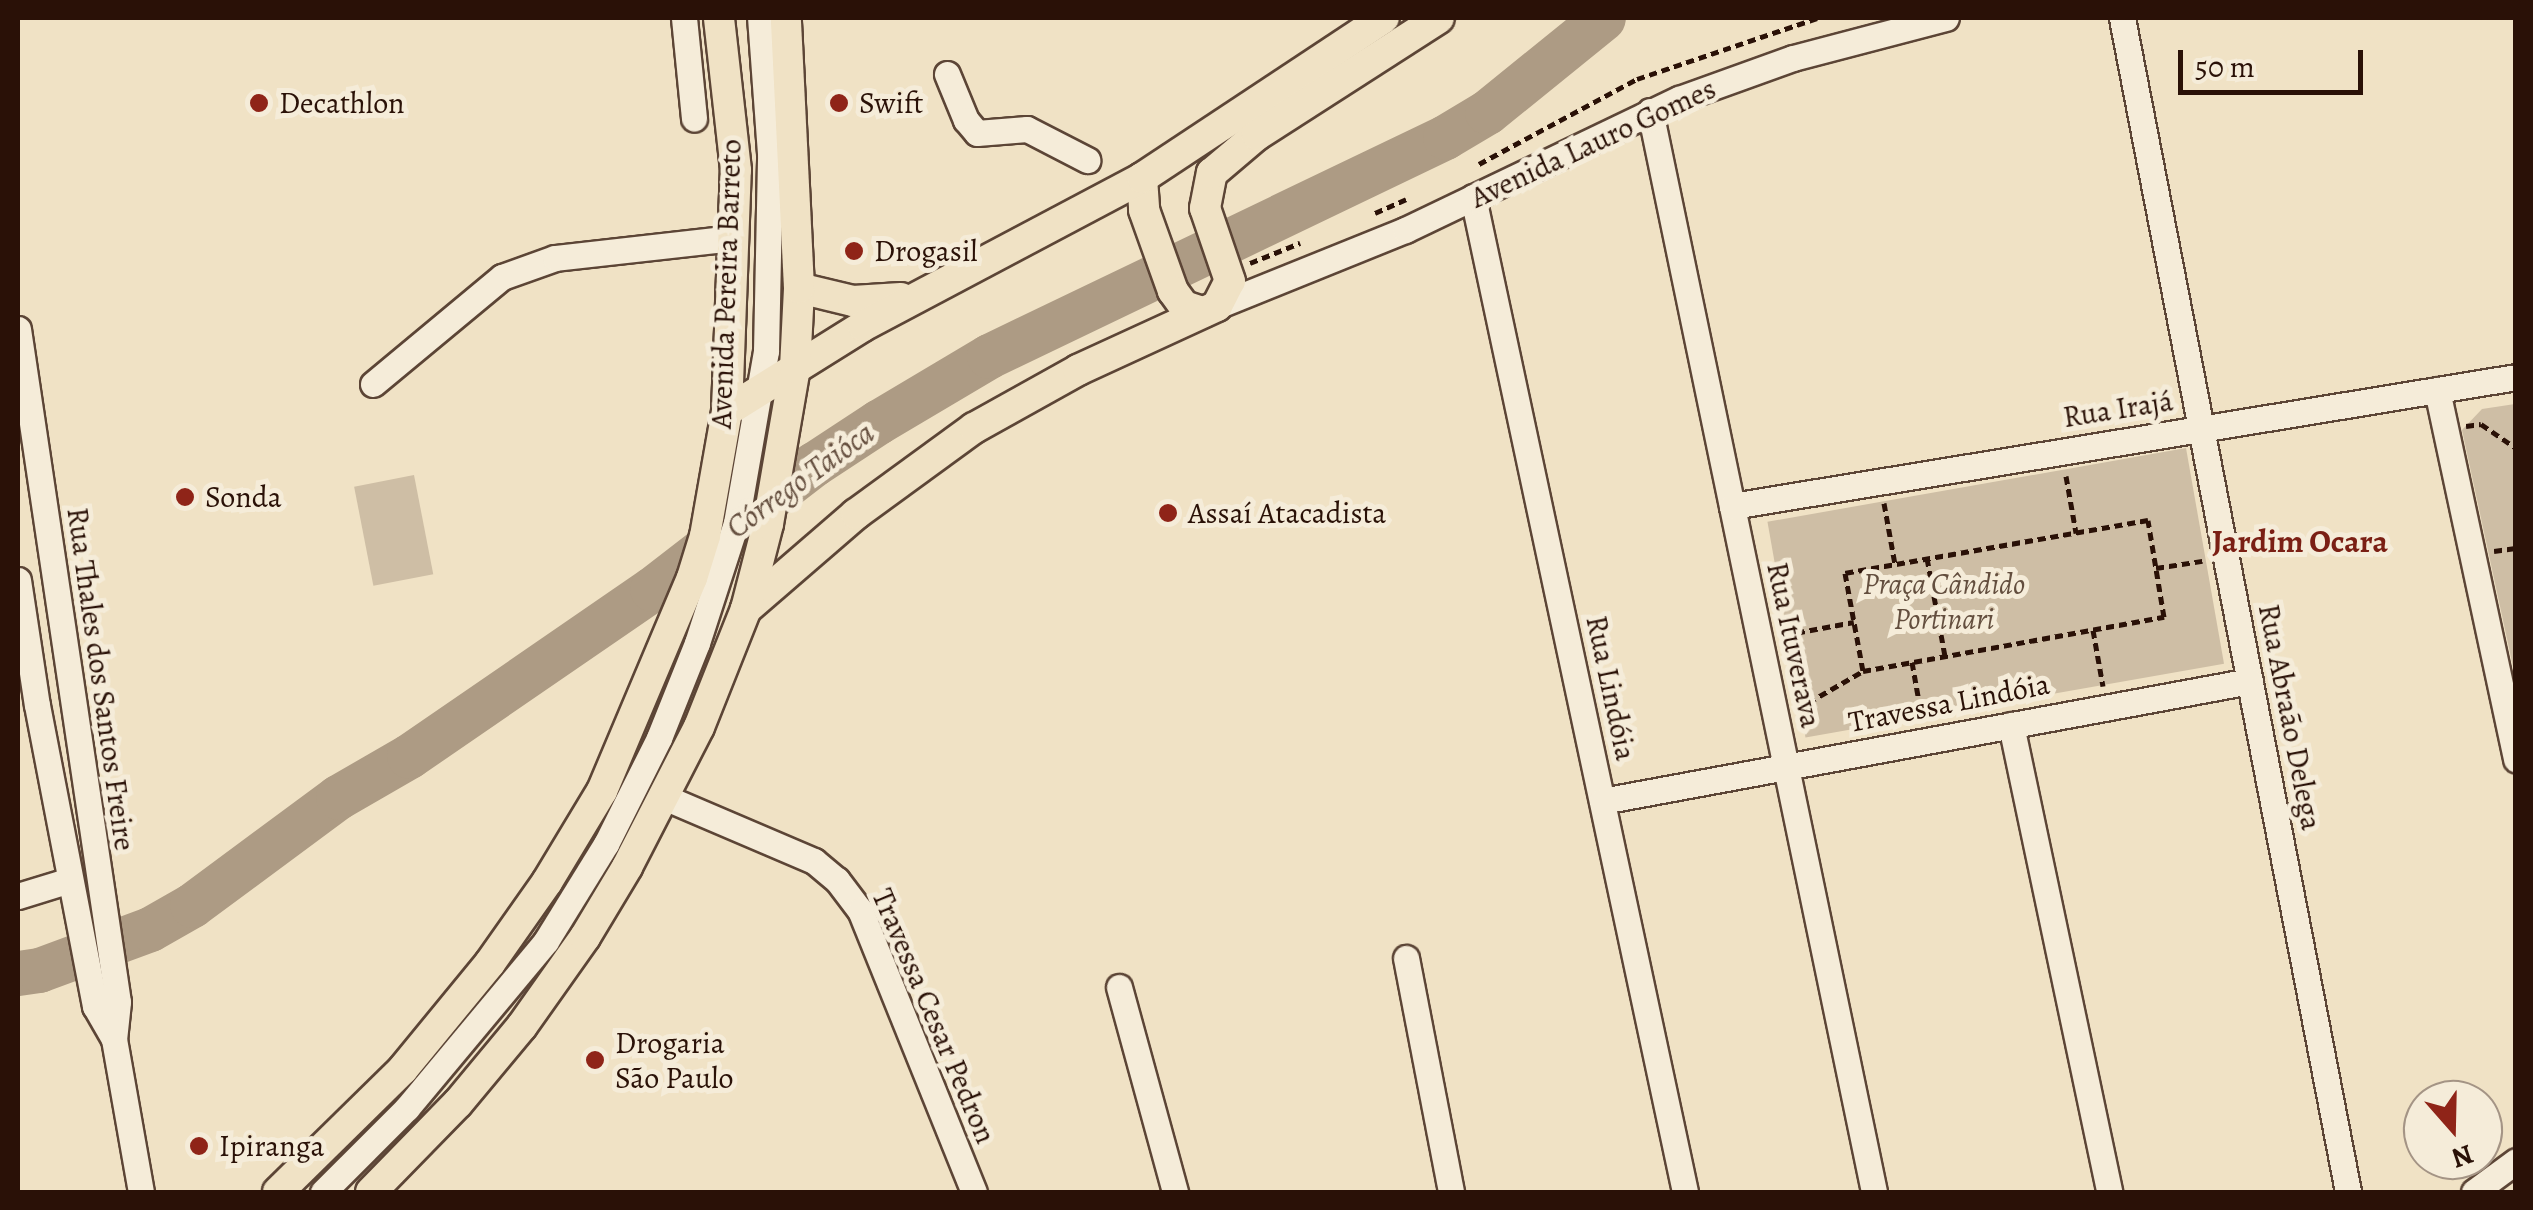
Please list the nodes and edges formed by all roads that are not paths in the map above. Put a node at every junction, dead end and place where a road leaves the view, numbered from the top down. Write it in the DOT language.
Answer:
graph roads {
  1 [pos="684,18"];
  2 [pos="719,18"];
  3 [pos="760,18"];
  4 [pos="786,18"];
  5 [pos="1384,18"];
  6 [pos="1438,18"];
  7 [pos="1946,18"];
  8 [pos="2122,18"];
  9 [pos="948,74"];
  10 [pos="1650,110"];
  11 [pos="694,119"];
  12 [pos="1087,160"];
  13 [pos="1142,178"];
  14 [pos="1473,197"];
  15 [pos="734,238"];
  16 [pos="1226,267"];
  17 [pos="1305,271"];
  18 [pos="800,288"];
  19 [pos="918,295"];
  20 [pos="1210,309"];
  21 [pos="19,342"];
  22 [pos="795,368"];
  23 [pos="2516,378"];
  24 [pos="373,384"];
  25 [pos="2436,390"];
  26 [pos="760,391"];
  27 [pos="727,411"];
  28 [pos="2201,428"];
  29 [pos="1732,506"];
  30 [pos="707,577"];
  31 [pos="18,580"];
  32 [pos="746,610"];
  33 [pos="2250,681"];
  34 [pos="73,701"];
  35 [pos="27,704"];
  36 [pos="2011,725"];
  37 [pos="2516,760"];
  38 [pos="1786,767"];
  39 [pos="664,797"];
  40 [pos="1602,801"];
  41 [pos="70,880"];
  42 [pos="18,896"];
  43 [pos="93,935"];
  44 [pos="1406,958"];
  45 [pos="1119,987"];
  46 [pos="467,1039"];
  47 [pos="458,1103"];
  48 [pos="365,1107"];
  49 [pos="2516,1161"];
  50 [pos="142,1192"];
  51 [pos="278,1192"];
  52 [pos="324,1192"];
  53 [pos="370,1192"];
  54 [pos="400,1192"];
  55 [pos="974,1192"];
  56 [pos="1175,1192"];
  57 [pos="1451,1192"];
  58 [pos="1686,1192"];
  59 [pos="1874,1192"];
  60 [pos="2109,1192"];
  61 [pos="2348,1192"];
  62 [pos="2474,1192"];
  1 -- 11 [label="street"];
  2 -- 15 [label="main road, Avenida Pereira Barreto"];
  3 -- 26 [label="street"];
  4 -- 18 [label="main road"];
  5 -- 13 [label="main road"];
  6 -- 16 [label="main road"];
  7 -- 10 [label="street, Avenida Lauro Gomes"];
  8 -- 28 [label="street, Rua Abraão Delega"];
  9 -- 12 [label="street"];
  10 -- 14 [label="street, Avenida Lauro Gomes"];
  10 -- 29 [label="street, Rua Ituverava"];
  13 -- 19 [label="main road"];
  13 -- 20 [label="main road"];
  14 -- 17 [label="street, Avenida Lauro Gomes"];
  14 -- 40 [label="street, Rua Lindóia"];
  15 -- 24 [label="street"];
  15 -- 27 [label="main road, Avenida Pereira Barreto"];
  16 -- 17 [label="street, Avenida Lauro Gomes"];
  16 -- 20 [label="main road"];
  17 -- 20 [label="street, Avenida Lauro Gomes"];
  18 -- 19 [label="main road"];
  18 -- 22 [label="main road"];
  19 -- 22 [label="main road"];
  20 -- 32 [label="main road, Avenida Lauro Gomes"];
  21 -- 34 [label="street, Rua Thales dos Santos Freire"];
  22 -- 26 [label="main road"];
  22 -- 32 [label="main road"];
  23 -- 25 [label="street, Rua Irajá"];
  25 -- 28 [label="street, Rua Irajá"];
  25 -- 37 [label="street"];
  26 -- 27 [label="main road"];
  26 -- 30 [label="street"];
  27 -- 30 [label="main road, Avenida Pereira Barreto"];
  28 -- 29 [label="street, Rua Irajá"];
  28 -- 33 [label="street, Rua Abraão Delega"];
  29 -- 38 [label="street, Rua Ituverava"];
  30 -- 46 [label="street"];
  30 -- 48 [label="main road, Avenida Pereira Barreto"];
  31 -- 35 [label="street, Rua Thales dos Santos Freire"];
  32 -- 39 [label="main road"];
  33 -- 36 [label="street, Travessa Lindóia"];
  33 -- 61 [label="street, Rua Abraão Delega"];
  34 -- 35 [label="street"];
  34 -- 43 [label="street, Rua Thales dos Santos Freire"];
  35 -- 41 [label="street, Rua Thales dos Santos Freire"];
  36 -- 38 [label="street, Travessa Lindóia"];
  36 -- 60 [label="street"];
  38 -- 40 [label="street, Travessa Lindóia"];
  38 -- 59 [label="street, Rua Ituverava"];
  39 -- 47 [label="main road"];
  39 -- 55 [label="street, Travessa Cesar Pedron"];
  40 -- 58 [label="street, Rua Lindóia"];
  41 -- 42 [label="street"];
  41 -- 43 [label="street, Rua Thales dos Santos Freire"];
  43 -- 50 [label="street, Rua Thales dos Santos Freire"];
  44 -- 57 [label="street"];
  45 -- 56 [label="street"];
  46 -- 48 [label="street"];
  46 -- 52 [label="street"];
  47 -- 53 [label="main road"];
  47 -- 54 [label="main road"];
  48 -- 51 [label="main road, Avenida Pereira Barreto"];
  49 -- 62 [label="street"];
}
